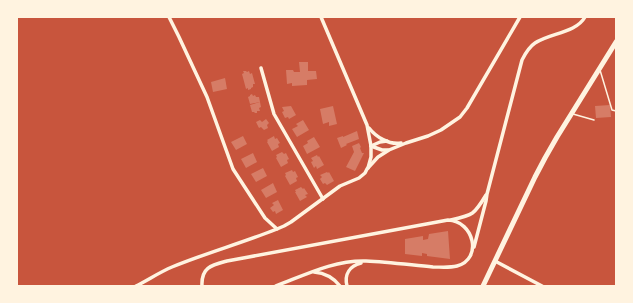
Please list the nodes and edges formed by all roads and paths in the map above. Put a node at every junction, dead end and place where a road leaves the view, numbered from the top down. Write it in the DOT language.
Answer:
graph roads {
  1 [pos="169,17"];
  2 [pos="321,17"];
  3 [pos="520,17"];
  4 [pos="585,17"];
  5 [pos="616,42"];
  6 [pos="261,68"];
  7 [pos="600,68"];
  8 [pos="616,111"];
  9 [pos="572,113"];
  10 [pos="594,120"];
  11 [pos="367,125"];
  12 [pos="388,142"];
  13 [pos="406,142"];
  14 [pos="371,146"];
  15 [pos="389,150"];
  16 [pos="368,169"];
  17 [pos="487,194"];
  18 [pos="323,199"];
  19 [pos="450,220"];
  20 [pos="277,229"];
  21 [pos="473,250"];
  22 [pos="365,261"];
  23 [pos="495,261"];
  24 [pos="311,272"];
  25 [pos="136,286"];
  26 [pos="202,286"];
  27 [pos="276,286"];
  28 [pos="340,286"];
  29 [pos="347,286"];
  30 [pos="483,286"];
  31 [pos="542,286"];
  1 -- 20 [label="street"];
  2 -- 11 [label="street"];
  3 -- 13 [label="street"];
  4 -- 17 [label="street"];
  5 -- 7 [label="main road"];
  6 -- 18 [label="street"];
  7 -- 8 [label="lane"];
  7 -- 9 [label="main road"];
  9 -- 10 [label="lane"];
  9 -- 23 [label="main road"];
  11 -- 12 [label="street"];
  11 -- 14 [label="street"];
  12 -- 13 [label="street"];
  12 -- 14 [label="street"];
  13 -- 15 [label="street"];
  14 -- 15 [label="street"];
  14 -- 16 [label="street"];
  15 -- 16 [label="street"];
  16 -- 18 [label="street"];
  17 -- 19 [label="street"];
  17 -- 21 [label="street"];
  18 -- 20 [label="street"];
  19 -- 21 [label="street"];
  19 -- 26 [label="street"];
  20 -- 25 [label="street"];
  21 -- 22 [label="street"];
  22 -- 24 [label="street"];
  22 -- 29 [label="street"];
  23 -- 30 [label="main road"];
  23 -- 31 [label="street"];
  24 -- 27 [label="street"];
  24 -- 28 [label="street"];
}
